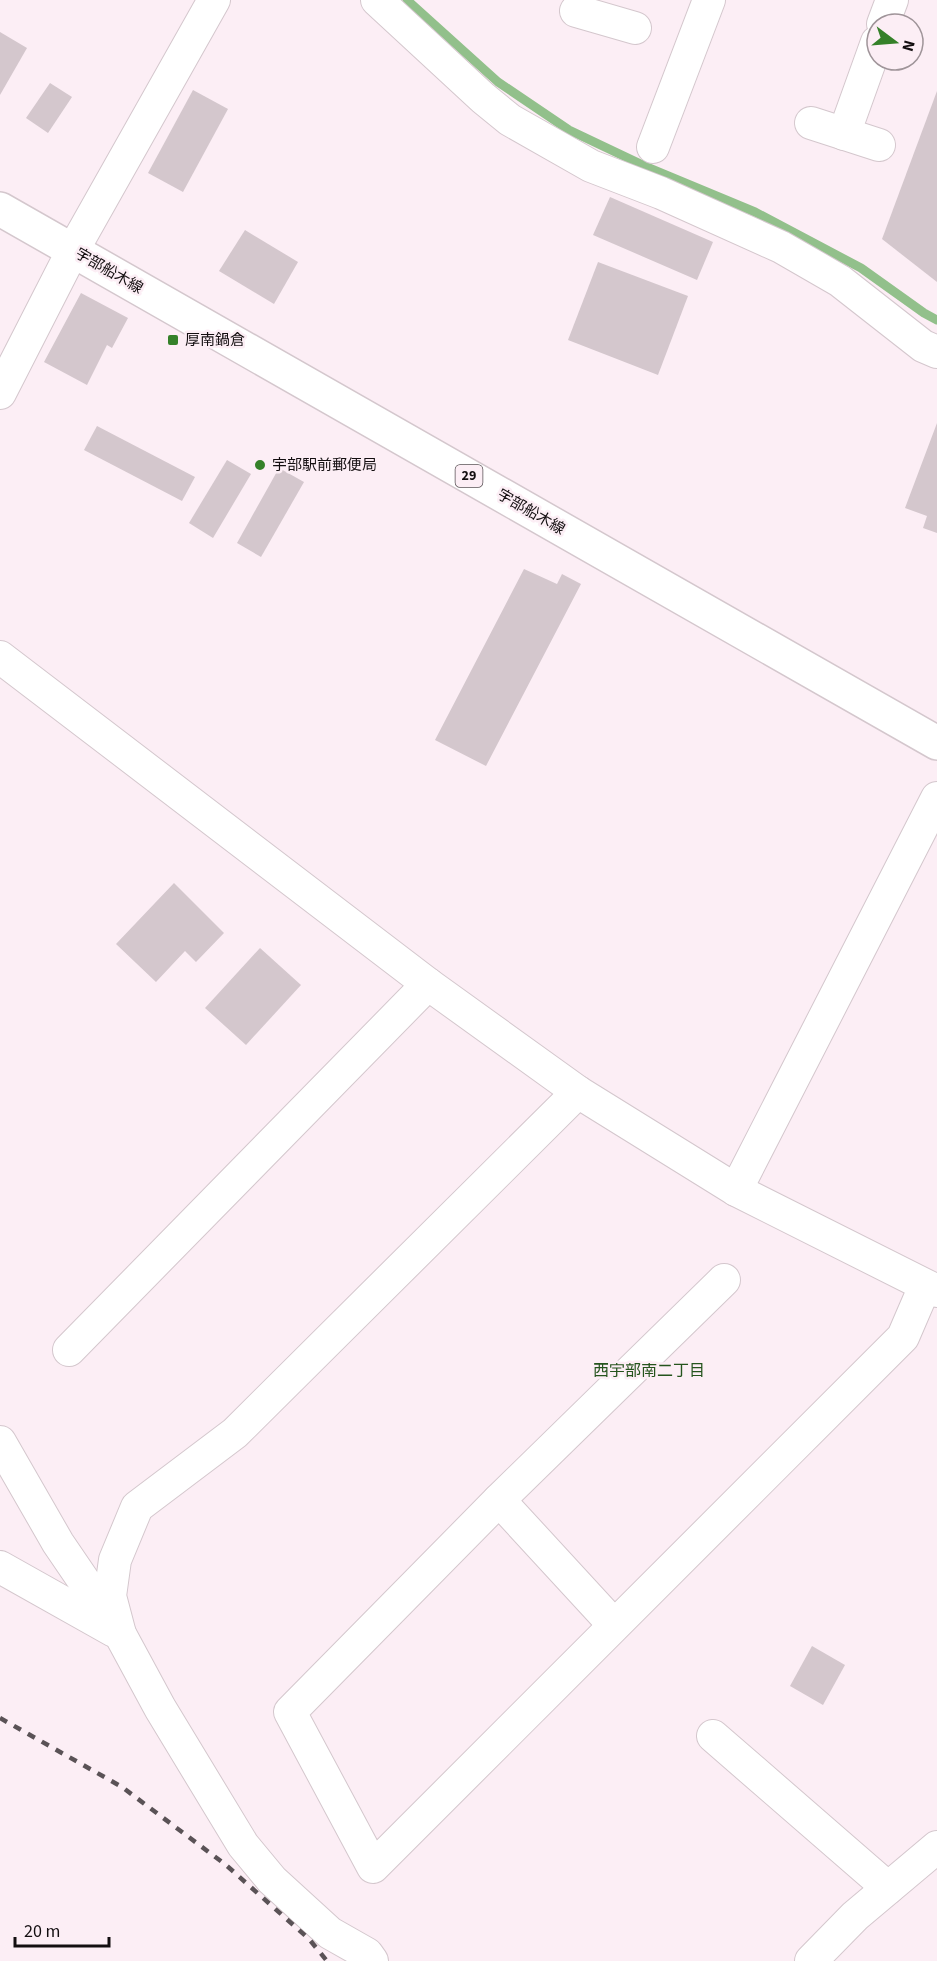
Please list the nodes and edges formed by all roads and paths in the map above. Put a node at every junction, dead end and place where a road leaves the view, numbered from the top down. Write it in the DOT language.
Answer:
graph roads {
  1 [pos="214,0"];
  2 [pos="377,0"];
  3 [pos="709,0"];
  4 [pos="576,11"];
  5 [pos="618,16"];
  6 [pos="866,72"];
  7 [pos="811,123"];
  8 [pos="844,134"];
  9 [pos="879,145"];
  10 [pos="652,147"];
  11 [pos="0,209"];
  12 [pos="73,250"];
  13 [pos="937,352"];
  14 [pos="0,393"];
  15 [pos="0,657"];
  16 [pos="937,743"];
  17 [pos="937,798"];
  18 [pos="428,984"];
  19 [pos="578,1092"];
  20 [pos="736,1190"];
  21 [pos="724,1280"];
  22 [pos="931,1288"];
  23 [pos="69,1350"];
  24 [pos="0,1442"];
  25 [pos="499,1500"];
  26 [pos="0,1567"];
  27 [pos="614,1625"];
  28 [pos="120,1634"];
  29 [pos="713,1736"];
  30 [pos="937,1847"];
  31 [pos="888,1888"];
  32 [pos="819,1958"];
  33 [pos="372,1961"];
  1 -- 12 [label="street"];
  2 -- 13 [label="street"];
  3 -- 10 [label="street"];
  4 -- 5 [label="street"];
  6 -- 8 [label="street"];
  7 -- 8 [label="street"];
  8 -- 9 [label="street"];
  11 -- 12 [label="main road, 宇部船木線 / 29"];
  12 -- 14 [label="street"];
  12 -- 16 [label="main road, 宇部船木線 / 29"];
  15 -- 18 [label="street"];
  17 -- 20 [label="street"];
  18 -- 19 [label="street"];
  18 -- 23 [label="street"];
  19 -- 20 [label="street"];
  19 -- 28 [label="street"];
  20 -- 22 [label="street"];
  21 -- 25 [label="street"];
  22 -- 27 [label="street"];
  24 -- 28 [label="street"];
  25 -- 27 [label="street"];
  25 -- 27 [label="street"];
  26 -- 28 [label="street"];
  28 -- 33 [label="street"];
  29 -- 31 [label="street"];
  30 -- 31 [label="street"];
  31 -- 32 [label="street"];
}
